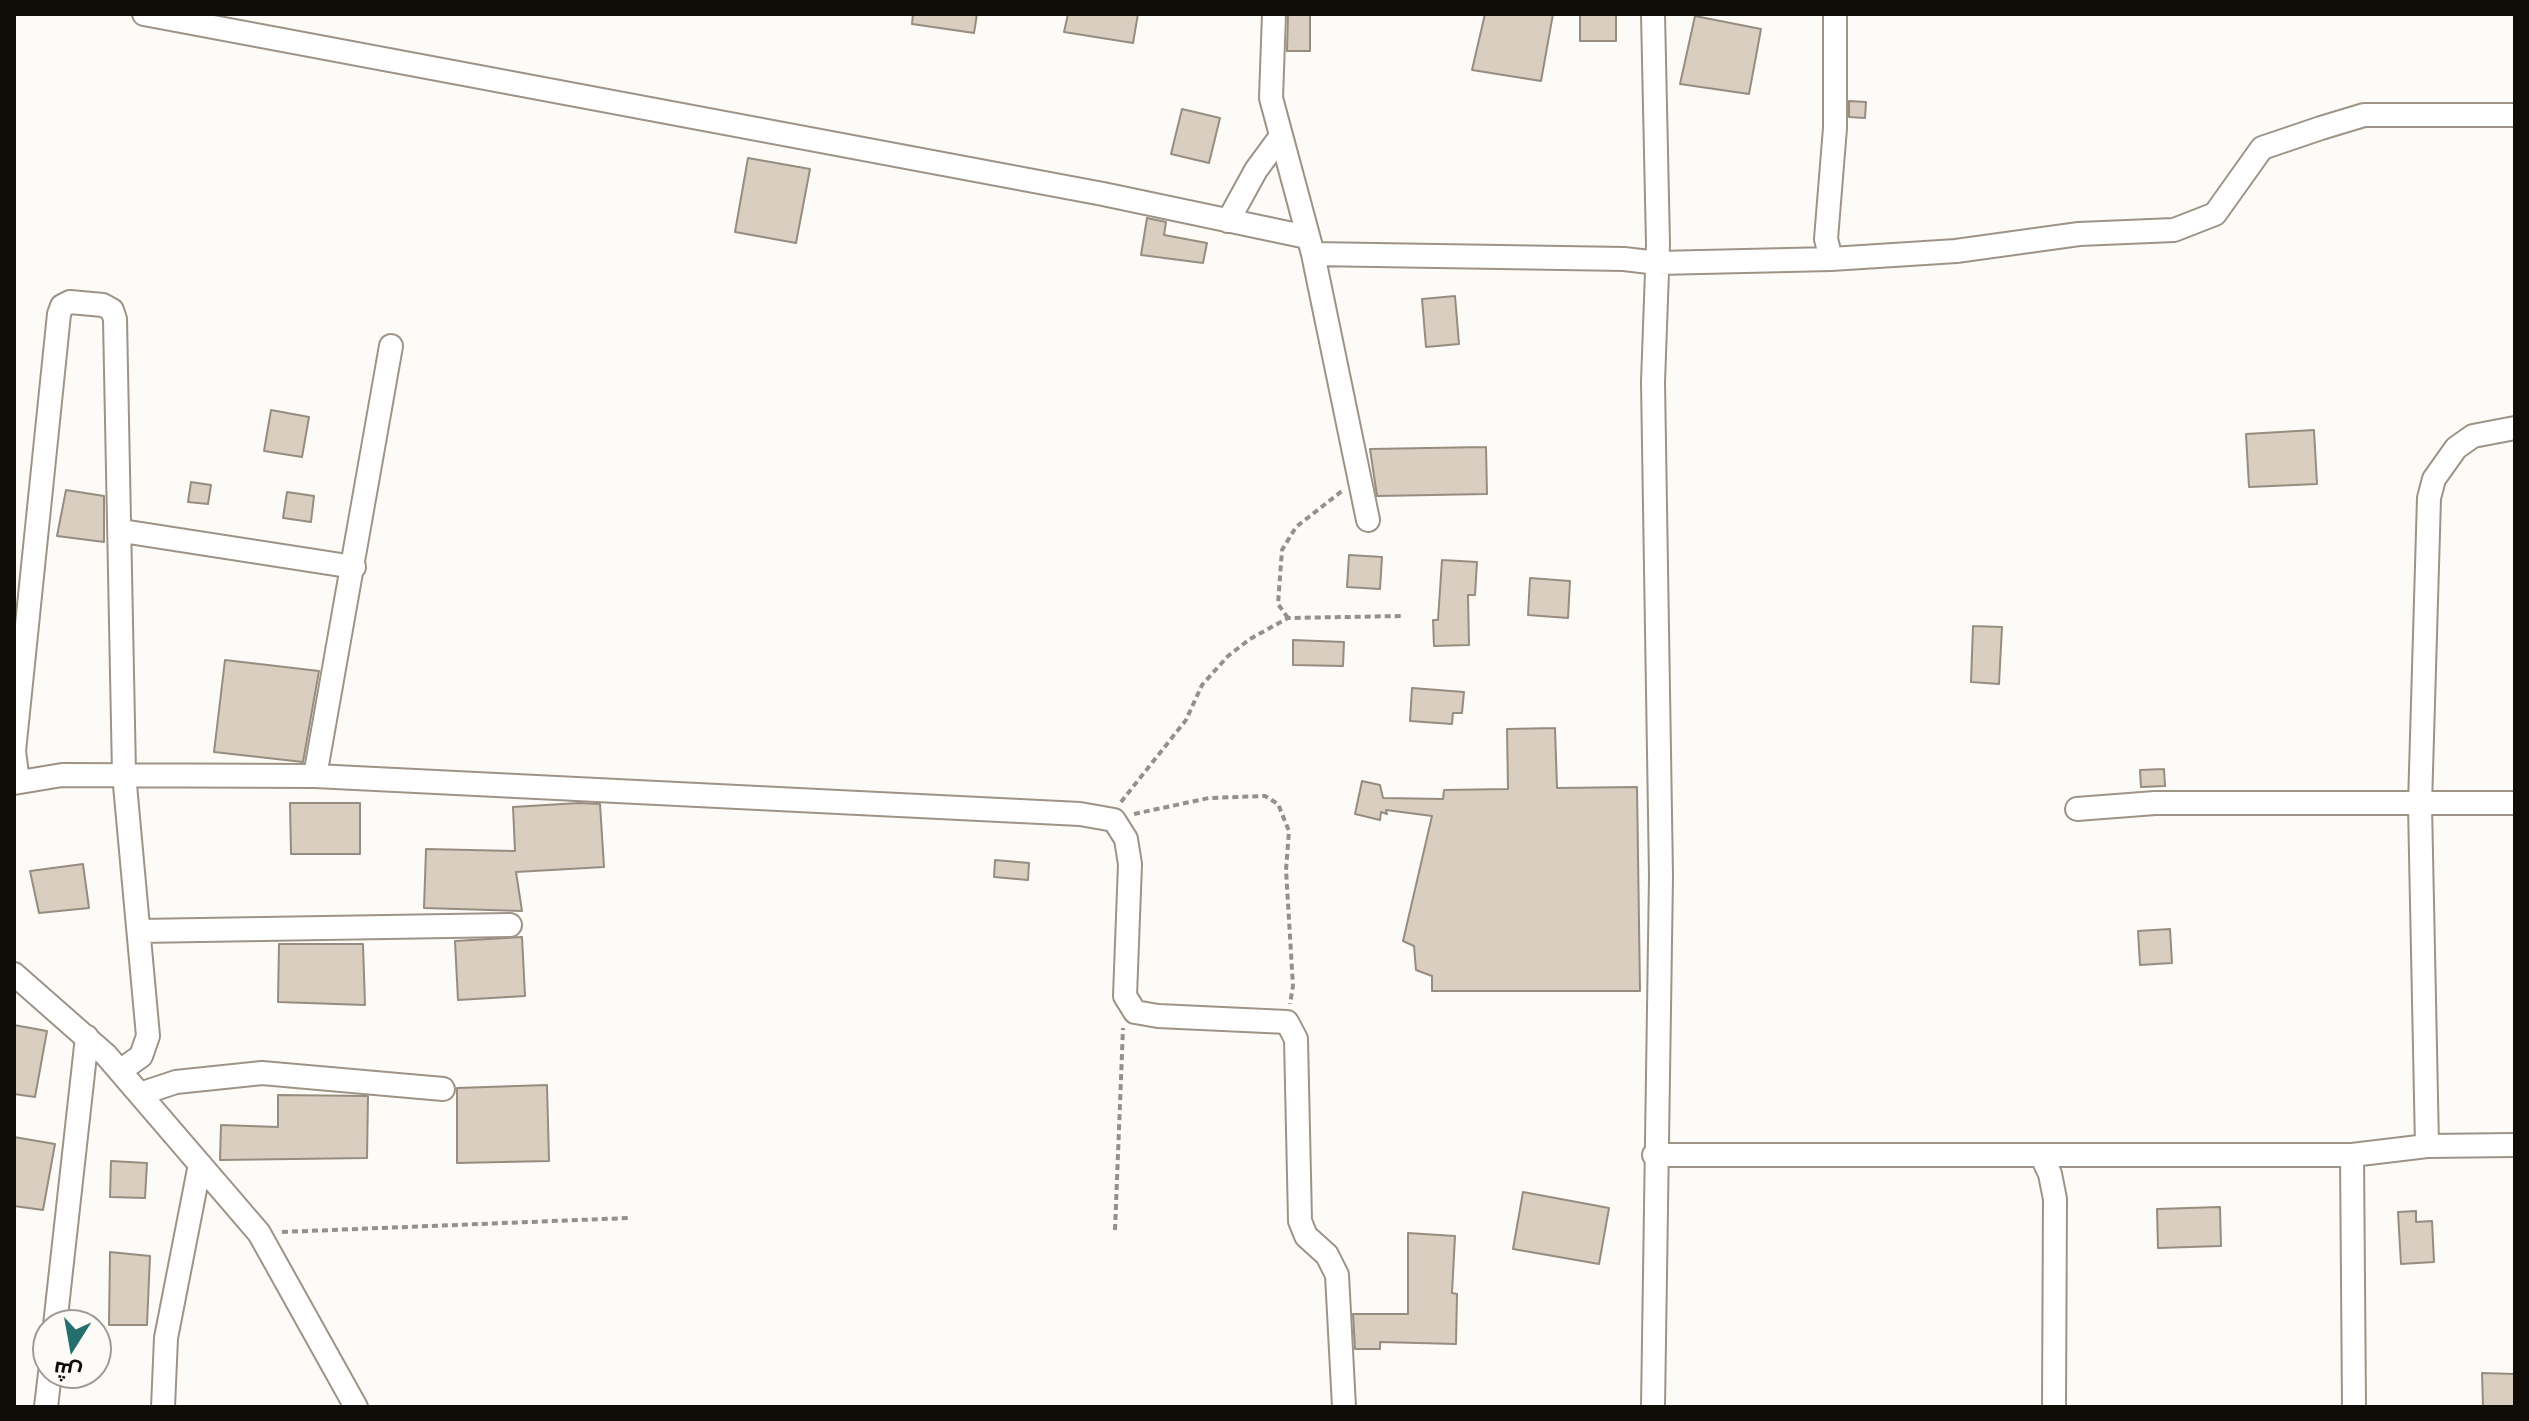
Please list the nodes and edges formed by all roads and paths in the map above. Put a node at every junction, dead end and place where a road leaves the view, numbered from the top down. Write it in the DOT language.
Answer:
graph roads {
  1 [pos="144,14"];
  2 [pos="1274,14"];
  3 [pos="1653,14"];
  4 [pos="1835,14"];
  5 [pos="2515,115"];
  6 [pos="1281,136"];
  7 [pos="1228,221"];
  8 [pos="1310,246"];
  9 [pos="1831,259"];
  10 [pos="1658,263"];
  11 [pos="391,346"];
  12 [pos="2515,428"];
  13 [pos="1357,470"];
  14 [pos="1368,520"];
  15 [pos="122,531"];
  16 [pos="354,567"];
  17 [pos="1402,616"];
  18 [pos="1288,618"];
  19 [pos="124,774"];
  20 [pos="315,776"];
  21 [pos="16,783"];
  22 [pos="2515,803"];
  23 [pos="2420,805"];
  24 [pos="2077,809"];
  25 [pos="1106,819"];
  26 [pos="510,925"];
  27 [pos="139,931"];
  28 [pos="14,974"];
  29 [pos="1129,1003"];
  30 [pos="1287,1022"];
  31 [pos="87,1037"];
  32 [pos="120,1071"];
  33 [pos="443,1089"];
  34 [pos="140,1094"];
  35 [pos="2515,1145"];
  36 [pos="2427,1146"];
  37 [pos="1654,1155"];
  38 [pos="2352,1155"];
  39 [pos="2042,1157"];
  40 [pos="200,1164"];
  41 [pos="628,1218"];
  42 [pos="1115,1230"];
  43 [pos="259,1233"];
  44 [pos="57,1309"];
  45 [pos="163,1407"];
  46 [pos="356,1407"];
  47 [pos="1344,1407"];
  48 [pos="1653,1407"];
  49 [pos="2054,1407"];
  50 [pos="2354,1407"];
  1 -- 7 [label="street"];
  2 -- 6 [label="street"];
  3 -- 10 [label="street"];
  4 -- 9 [label="street"];
  5 -- 9 [label="street"];
  6 -- 7 [label="street"];
  6 -- 8 [label="street"];
  7 -- 8 [label="street"];
  8 -- 10 [label="street"];
  8 -- 13 [label="street"];
  9 -- 10 [label="street"];
  10 -- 37 [label="street"];
  11 -- 16 [label="street"];
  12 -- 23 [label="street"];
  13 -- 14 [label="street"];
  13 -- 18 [label="path"];
  15 -- 16 [label="street"];
  15 -- 19 [label="street"];
  15 -- 21 [label="street"];
  16 -- 20 [label="street"];
  17 -- 18 [label="path"];
  18 -- 25 [label="path"];
  19 -- 20 [label="street"];
  19 -- 21 [label="street"];
  19 -- 27 [label="street"];
  20 -- 25 [label="street"];
  22 -- 23 [label="street"];
  23 -- 24 [label="street"];
  23 -- 36 [label="street"];
  25 -- 29 [label="street"];
  25 -- 30 [label="path"];
  26 -- 27 [label="street"];
  27 -- 32 [label="street"];
  28 -- 31 [label="street"];
  29 -- 30 [label="street"];
  29 -- 42 [label="path"];
  30 -- 47 [label="street"];
  31 -- 32 [label="street"];
  31 -- 44 [label="street"];
  32 -- 34 [label="street"];
  33 -- 34 [label="street"];
  34 -- 40 [label="street"];
  35 -- 36 [label="street"];
  36 -- 38 [label="street"];
  37 -- 39 [label="street"];
  37 -- 48 [label="street"];
  38 -- 39 [label="street"];
  38 -- 50 [label="street"];
  39 -- 49 [label="street"];
  40 -- 43 [label="street"];
  40 -- 45 [label="street"];
  41 -- 43 [label="path"];
  43 -- 46 [label="street"];
}
